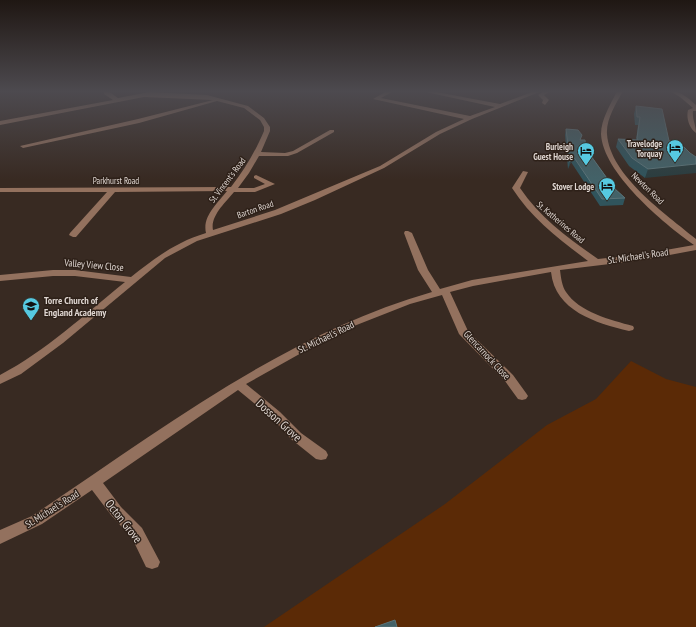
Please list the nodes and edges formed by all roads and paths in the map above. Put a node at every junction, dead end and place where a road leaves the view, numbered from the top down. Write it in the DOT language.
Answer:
graph roads {
  1 [pos="14,120"];
  2 [pos="263,120"];
  3 [pos="465,120"];
  4 [pos="607,120"];
  5 [pos="691,120"];
  6 [pos="139,121"];
  7 [pos="0,123"];
  8 [pos="146,124"];
  9 [pos="332,130"];
  10 [pos="696,131"];
  11 [pos="23,146"];
  12 [pos="257,154"];
  13 [pos="286,155"];
  14 [pos="298,157"];
  15 [pos="525,172"];
  16 [pos="256,177"];
  17 [pos="113,189"];
  18 [pos="0,190"];
  19 [pos="232,190"];
  20 [pos="97,220"];
  21 [pos="86,221"];
  22 [pos="408,233"];
  23 [pos="210,234"];
  24 [pos="73,235"];
  25 [pos="696,243"];
  26 [pos="696,247"];
  27 [pos="596,262"];
  28 [pos="63,263"];
  29 [pos="555,269"];
  30 [pos="54,273"];
  31 [pos="0,278"];
  32 [pos="133,280"];
  33 [pos="441,292"];
  34 [pos="629,328"];
  35 [pos="0,380"];
  36 [pos="238,384"];
  37 [pos="522,396"];
  38 [pos="321,455"];
  39 [pos="94,482"];
  40 [pos="0,537"];
  41 [pos="152,562"];
  1 -- 7 [label="street"];
  2 -- 12 [label="street, St. Vincent's Road"];
  3 -- 23 [label="street, Barton Road"];
  4 -- 25 [label="street, Newton Road"];
  5 -- 10 [label="street"];
  6 -- 8 [label="street"];
  6 -- 11 [label="street"];
  9 -- 13 [label="street"];
  12 -- 13 [label="street"];
  12 -- 19 [label="street, St. Vincent's Road"];
  13 -- 14 [label="street"];
  15 -- 27 [label="street, St. Katherines Road"];
  16 -- 19 [label="street, Parkhurst Road"];
  17 -- 18 [label="street, Parkhurst Road"];
  17 -- 19 [label="street, Parkhurst Road"];
  17 -- 21 [label="street"];
  19 -- 23 [label="street, St. Vincent's Road"];
  20 -- 21 [label="street"];
  21 -- 24 [label="street"];
  22 -- 33 [label="street, Glencarnock Close"];
  23 -- 32 [label="street, Barton Road"];
  26 -- 27 [label="street, St. Michael's Road"];
  27 -- 29 [label="street, St. Michael's Road"];
  28 -- 30 [label="street, Valley View Close"];
  29 -- 33 [label="street, St. Michael's Road"];
  29 -- 34 [label="street"];
  30 -- 31 [label="street, Valley View Close"];
  30 -- 32 [label="street, Valley View Close"];
  32 -- 35 [label="street, Barton Road"];
  33 -- 36 [label="street, St. Michael's Road"];
  33 -- 37 [label="street, Glencarnock Close"];
  36 -- 38 [label="street, Dosson Grove"];
  36 -- 39 [label="street, St. Michael's Road"];
  39 -- 40 [label="street, St. Michael's Road"];
  39 -- 41 [label="street, Octon Grove"];
}
